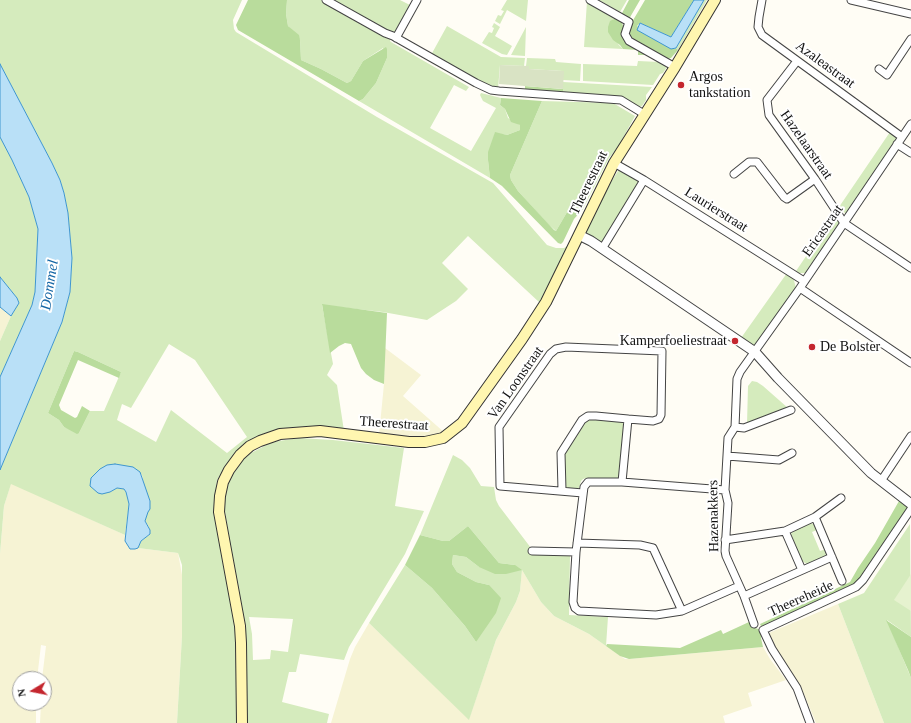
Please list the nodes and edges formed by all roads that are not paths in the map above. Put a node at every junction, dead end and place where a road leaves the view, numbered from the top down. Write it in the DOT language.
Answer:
graph roads {
  1 [pos="326,0"];
  2 [pos="417,0"];
  3 [pos="590,0"];
  4 [pos="715,0"];
  5 [pos="762,0"];
  6 [pos="851,0"];
  7 [pos="911,14"];
  8 [pos="396,38"];
  9 [pos="911,39"];
  10 [pos="797,60"];
  11 [pos="675,67"];
  12 [pos="880,69"];
  13 [pos="644,114"];
  14 [pos="911,124"];
  15 [pos="902,137"];
  16 [pos="897,144"];
  17 [pos="911,153"];
  18 [pos="614,163"];
  19 [pos="734,174"];
  20 [pos="815,179"];
  21 [pos="644,180"];
  22 [pos="844,223"];
  23 [pos="579,235"];
  24 [pos="602,249"];
  25 [pos="911,268"];
  26 [pos="802,284"];
  27 [pos="755,352"];
  28 [pos="911,363"];
  29 [pos="791,410"];
  30 [pos="628,419"];
  31 [pos="735,427"];
  32 [pos="911,436"];
  33 [pos="792,453"];
  34 [pos="727,456"];
  35 [pos="881,481"];
  36 [pos="622,482"];
  37 [pos="562,490"];
  38 [pos="725,490"];
  39 [pos="583,493"];
  40 [pos="841,498"];
  41 [pos="911,504"];
  42 [pos="911,509"];
  43 [pos="814,517"];
  44 [pos="785,531"];
  45 [pos="726,540"];
  46 [pos="577,543"];
  47 [pos="532,551"];
  48 [pos="576,552"];
  49 [pos="832,557"];
  50 [pos="802,570"];
  51 [pos="842,581"];
  52 [pos="739,586"];
  53 [pos="744,596"];
  54 [pos="682,611"];
  55 [pos="754,624"];
  56 [pos="242,723"];
  57 [pos="810,723"];
  1 -- 8 [label="street"];
  2 -- 8 [label="street"];
  3 -- 11 [label="street"];
  4 -- 11 [label="main road, Theerestraat"];
  5 -- 10 [label="street, Azaleastraat"];
  6 -- 7 [label="street"];
  8 -- 13 [label="street"];
  9 -- 12 [label="street"];
  10 -- 15 [label="street, Azaleastraat"];
  10 -- 20 [label="street, Hazelaarstraat"];
  11 -- 13 [label="main road, Theerestraat"];
  13 -- 18 [label="main road, Theerestraat"];
  14 -- 15 [label="street, Ericastraat"];
  15 -- 16 [label="street, Ericastraat"];
  16 -- 17 [label="street"];
  16 -- 22 [label="street, Ericastraat"];
  18 -- 21 [label="street, Laurierstraat"];
  18 -- 23 [label="main road, Theerestraat"];
  19 -- 20 [label="street"];
  20 -- 22 [label="street, Hazelaarstraat"];
  21 -- 24 [label="street"];
  21 -- 26 [label="street, Laurierstraat"];
  22 -- 25 [label="street"];
  22 -- 26 [label="street, Ericastraat"];
  23 -- 24 [label="street"];
  23 -- 56 [label="main road, Theerestraat"];
  24 -- 27 [label="street"];
  26 -- 27 [label="street, Ericastraat"];
  26 -- 28 [label="street, Laurierstraat"];
  27 -- 31 [label="street, Hazenakkers"];
  27 -- 35 [label="street"];
  29 -- 31 [label="street"];
  30 -- 36 [label="street"];
  30 -- 37 [label="street"];
  30 -- 37 [label="street, Van Loonstraat"];
  31 -- 34 [label="street, Hazenakkers"];
  32 -- 35 [label="street"];
  33 -- 34 [label="street"];
  34 -- 38 [label="street, Hazenakkers"];
  35 -- 41 [label="street"];
  36 -- 38 [label="street"];
  36 -- 39 [label="street"];
  37 -- 39 [label="street"];
  38 -- 45 [label="street, Hazenakkers"];
  39 -- 46 [label="street"];
  40 -- 43 [label="street"];
  42 -- 57 [label="street, Theereheide"];
  43 -- 44 [label="street"];
  43 -- 49 [label="street"];
  44 -- 45 [label="street"];
  44 -- 50 [label="street"];
  45 -- 52 [label="street, Hazenakkers"];
  46 -- 48 [label="street"];
  46 -- 54 [label="street"];
  47 -- 48 [label="street"];
  48 -- 54 [label="street"];
  49 -- 50 [label="street"];
  49 -- 51 [label="street"];
  50 -- 53 [label="street"];
  52 -- 53 [label="street, Hazenakkers"];
  52 -- 54 [label="street"];
  53 -- 55 [label="street, Hazenakkers"];
}
